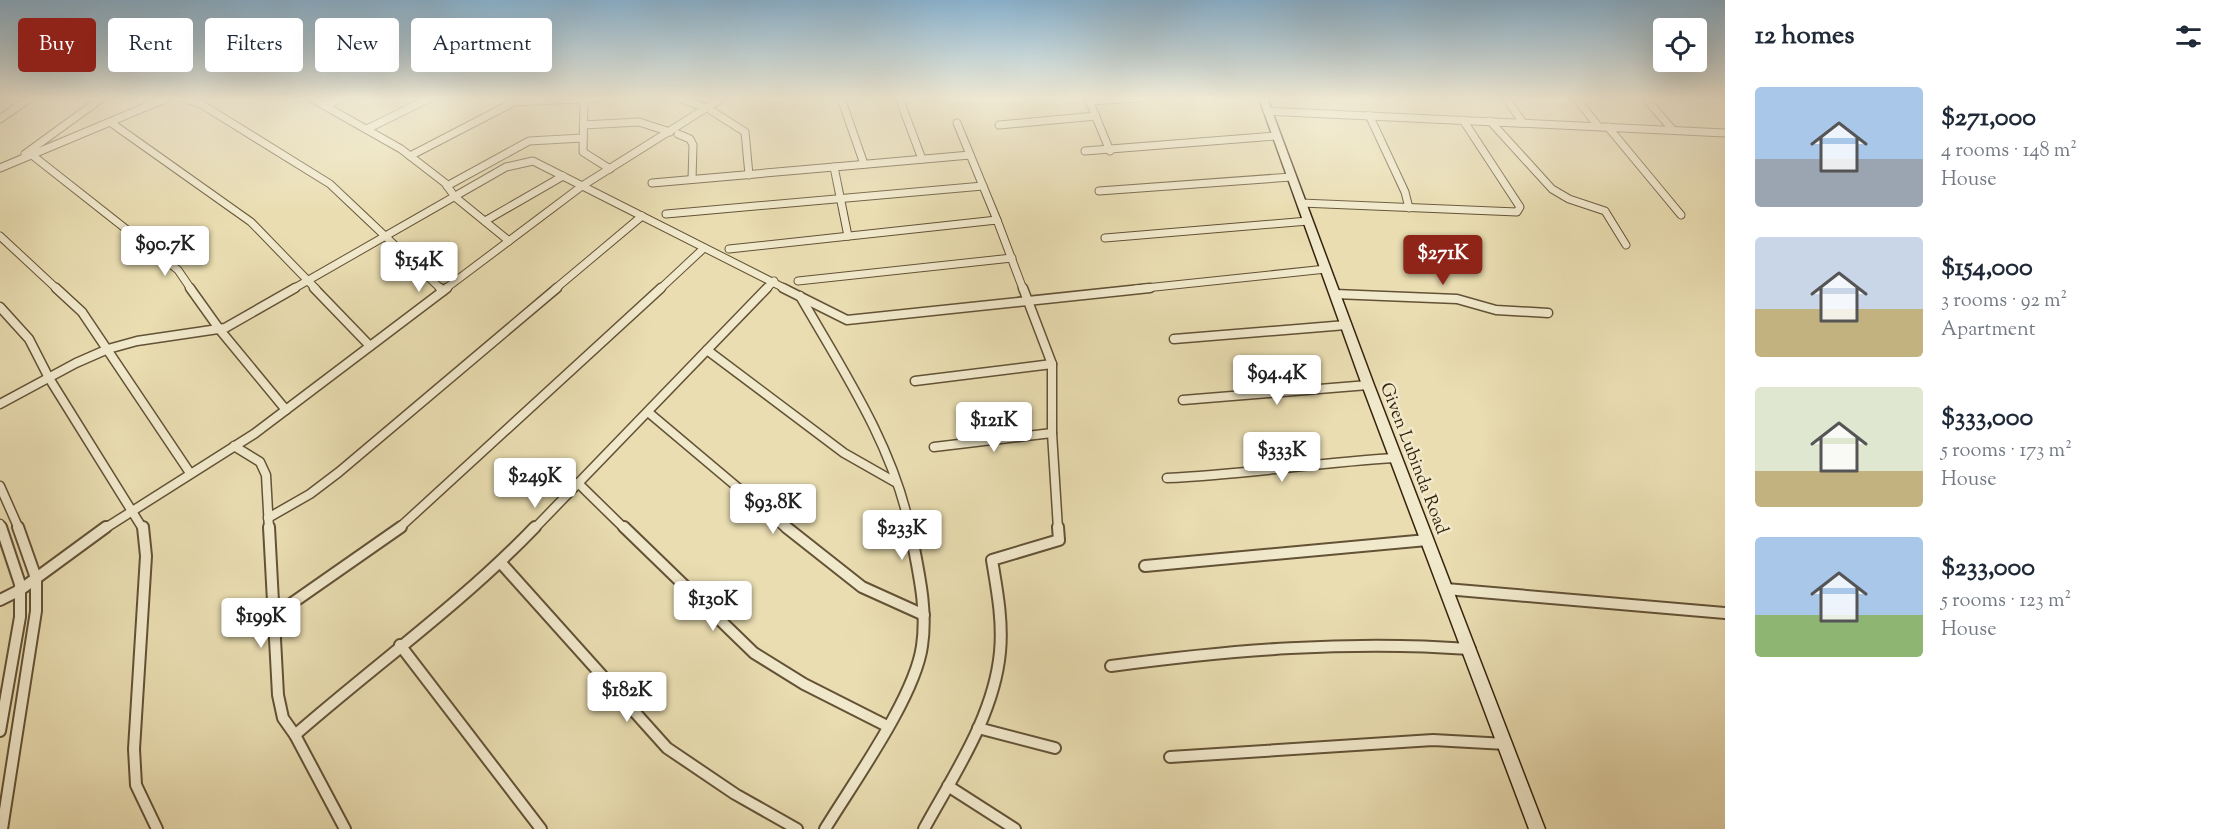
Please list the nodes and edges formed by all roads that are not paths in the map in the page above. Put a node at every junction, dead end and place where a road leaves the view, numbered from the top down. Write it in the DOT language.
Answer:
graph roads {
  1 [pos="1275,136"];
  2 [pos="49,137"];
  3 [pos="75,137"];
  4 [pos="131,137"];
  5 [pos="254,137"];
  6 [pos="379,137"];
  7 [pos="446,137"];
  8 [pos="667,137"];
  9 [pos="684,137"];
  10 [pos="745,137"];
  11 [pos="854,137"];
  12 [pos="914,137"];
  13 [pos="963,137"];
  14 [pos="1104,137"];
  15 [pos="1267,137"];
  16 [pos="1379,137"];
  17 [pos="1473,137"];
  18 [pos="1504,137"];
  19 [pos="1616,137"];
  20 [pos="583,138"];
  21 [pos="1084,151"];
  22 [pos="1110,151"];
  23 [pos="32,155"];
  24 [pos="970,155"];
  25 [pos="410,156"];
  26 [pos="922,159"];
  27 [pos="12,164"];
  28 [pos="864,164"];
  29 [pos="834,167"];
  30 [pos="0,168"];
  31 [pos="610,169"];
  32 [pos="749,175"];
  33 [pos="563,176"];
  34 [pos="1291,177"];
  35 [pos="692,179"];
  36 [pos="652,183"];
  37 [pos="447,186"];
  38 [pos="582,186"];
  39 [pos="983,186"];
  40 [pos="1099,191"];
  41 [pos="455,197"];
  42 [pos="840,200"];
  43 [pos="1301,203"];
  44 [pos="1409,208"];
  45 [pos="666,214"];
  46 [pos="1681,215"];
  47 [pos="642,216"];
  48 [pos="998,220"];
  49 [pos="485,221"];
  50 [pos="1308,221"];
  51 [pos="0,236"];
  52 [pos="387,236"];
  53 [pos="848,236"];
  54 [pos="1105,238"];
  55 [pos="509,241"];
  56 [pos="1626,245"];
  57 [pos="704,248"];
  58 [pos="729,249"];
  59 [pos="1012,258"];
  60 [pos="1326,269"];
  61 [pos="774,281"];
  62 [pos="798,281"];
  63 [pos="307,282"];
  64 [pos="443,291"];
  65 [pos="1335,294"];
  66 [pos="800,295"];
  67 [pos="1029,301"];
  68 [pos="0,308"];
  69 [pos="1548,313"];
  70 [pos="1346,325"];
  71 [pos="220,330"];
  72 [pos="1174,339"];
  73 [pos="370,346"];
  74 [pos="108,349"];
  75 [pos="707,350"];
  76 [pos="1052,364"];
  77 [pos="49,378"];
  78 [pos="915,381"];
  79 [pos="1368,385"];
  80 [pos="1183,400"];
  81 [pos="0,404"];
  82 [pos="286,410"];
  83 [pos="648,412"];
  84 [pos="1052,433"];
  85 [pos="234,446"];
  86 [pos="934,447"];
  87 [pos="1396,458"];
  88 [pos="190,473"];
  89 [pos="1167,478"];
  90 [pos="895,482"];
  91 [pos="579,483"];
  92 [pos="0,486"];
  93 [pos="130,510"];
  94 [pos="268,518"];
  95 [pos="0,524"];
  96 [pos="1427,540"];
  97 [pos="501,563"];
  98 [pos="1145,566"];
  99 [pos="36,578"];
  100 [pos="1446,589"];
  101 [pos="20,590"];
  102 [pos="0,600"];
  103 [pos="1725,613"];
  104 [pos="275,615"];
  105 [pos="924,615"];
  106 [pos="400,645"];
  107 [pos="1470,649"];
  108 [pos="1111,666"];
  109 [pos="888,726"];
  110 [pos="978,728"];
  111 [pos="0,731"];
  112 [pos="295,735"];
  113 [pos="1506,744"];
  114 [pos="1055,748"];
  115 [pos="1170,757"];
  116 [pos="948,786"];
  117 [pos="2,829"];
  118 [pos="157,829"];
  119 [pos="345,829"];
  120 [pos="541,829"];
  121 [pos="796,829"];
  122 [pos="825,829"];
  123 [pos="924,829"];
  124 [pos="1015,829"];
  125 [pos="1537,829"];
  1 -- 34 [label="street, Given Lubinda Road"];
  2 -- 27 [label="street"];
  3 -- 23 [label="street"];
  4 -- 63 [label="street"];
  5 -- 52 [label="street"];
  6 -- 25 [label="street"];
  7 -- 25 [label="street"];
  8 -- 31 [label="street"];
  9 -- 35 [label="street"];
  10 -- 32 [label="street"];
  11 -- 28 [label="street"];
  12 -- 26 [label="street"];
  13 -- 24 [label="street"];
  14 -- 22 [label="street"];
  15 -- 22 [label="street"];
  16 -- 44 [label="street"];
  17 -- 44 [label="street"];
  18 -- 56 [label="street"];
  19 -- 46 [label="street"];
  20 -- 31 [label="street"];
  20 -- 37 [label="street"];
  21 -- 22 [label="street"];
  23 -- 27 [label="street"];
  23 -- 71 [label="street"];
  24 -- 26 [label="street"];
  24 -- 39 [label="street"];
  25 -- 37 [label="street"];
  26 -- 28 [label="street"];
  27 -- 30 [label="street"];
  28 -- 29 [label="street"];
  29 -- 32 [label="street"];
  29 -- 42 [label="street"];
  31 -- 38 [label="street"];
  32 -- 35 [label="street"];
  33 -- 38 [label="street"];
  33 -- 41 [label="street"];
  33 -- 49 [label="street"];
  34 -- 40 [label="street"];
  34 -- 43 [label="street, Given Lubinda Road"];
  35 -- 36 [label="street"];
  37 -- 41 [label="street"];
  38 -- 47 [label="street"];
  38 -- 55 [label="street"];
  39 -- 42 [label="street"];
  39 -- 48 [label="street"];
  41 -- 49 [label="street"];
  41 -- 52 [label="street"];
  42 -- 45 [label="street"];
  42 -- 53 [label="street"];
  43 -- 44 [label="street"];
  43 -- 50 [label="street, Given Lubinda Road"];
  47 -- 57 [label="street"];
  47 -- 94 [label="street"];
  48 -- 53 [label="street"];
  48 -- 59 [label="street"];
  49 -- 55 [label="street"];
  50 -- 54 [label="street"];
  50 -- 60 [label="street, Given Lubinda Road"];
  51 -- 74 [label="street"];
  52 -- 63 [label="street"];
  52 -- 64 [label="street"];
  53 -- 58 [label="street"];
  55 -- 64 [label="street"];
  57 -- 61 [label="street"];
  57 -- 104 [label="street"];
  59 -- 62 [label="street"];
  59 -- 67 [label="street"];
  60 -- 65 [label="street, Given Lubinda Road"];
  60 -- 67 [label="street"];
  61 -- 66 [label="street"];
  61 -- 75 [label="street"];
  63 -- 71 [label="street"];
  63 -- 73 [label="street"];
  64 -- 73 [label="street"];
  65 -- 69 [label="street"];
  65 -- 70 [label="street, Given Lubinda Road"];
  66 -- 67 [label="street"];
  66 -- 90 [label="street"];
  67 -- 76 [label="street"];
  68 -- 77 [label="street"];
  70 -- 72 [label="street"];
  70 -- 79 [label="street, Given Lubinda Road"];
  71 -- 74 [label="street"];
  71 -- 82 [label="street"];
  73 -- 82 [label="street"];
  74 -- 77 [label="street"];
  74 -- 88 [label="street"];
  75 -- 83 [label="street"];
  75 -- 90 [label="street"];
  76 -- 78 [label="street"];
  76 -- 84 [label="street"];
  77 -- 81 [label="street"];
  77 -- 93 [label="street"];
  79 -- 80 [label="street"];
  79 -- 87 [label="street, Given Lubinda Road"];
  82 -- 85 [label="street"];
  83 -- 91 [label="street"];
  83 -- 105 [label="street"];
  84 -- 86 [label="street"];
  84 -- 110 [label="street"];
  85 -- 88 [label="street"];
  85 -- 94 [label="street"];
  87 -- 89 [label="street"];
  87 -- 96 [label="street, Given Lubinda Road"];
  88 -- 93 [label="street"];
  90 -- 105 [label="street"];
  91 -- 97 [label="street"];
  91 -- 109 [label="street"];
  92 -- 99 [label="street"];
  93 -- 99 [label="street"];
  93 -- 118 [label="street"];
  94 -- 104 [label="street"];
  95 -- 101 [label="street"];
  96 -- 98 [label="street"];
  96 -- 100 [label="street, Given Lubinda Road"];
  97 -- 106 [label="street"];
  97 -- 121 [label="street"];
  99 -- 101 [label="street"];
  99 -- 117 [label="street"];
  100 -- 103 [label="street"];
  100 -- 107 [label="street, Given Lubinda Road"];
  101 -- 102 [label="street"];
  101 -- 111 [label="street"];
  104 -- 112 [label="street"];
  105 -- 109 [label="street"];
  106 -- 112 [label="street"];
  106 -- 120 [label="street"];
  107 -- 108 [label="street"];
  107 -- 113 [label="street, Given Lubinda Road"];
  109 -- 122 [label="street"];
  110 -- 114 [label="street"];
  110 -- 116 [label="street"];
  112 -- 119 [label="street"];
  113 -- 115 [label="street"];
  113 -- 125 [label="street, Given Lubinda Road"];
  116 -- 123 [label="street"];
  116 -- 124 [label="street"];
}
